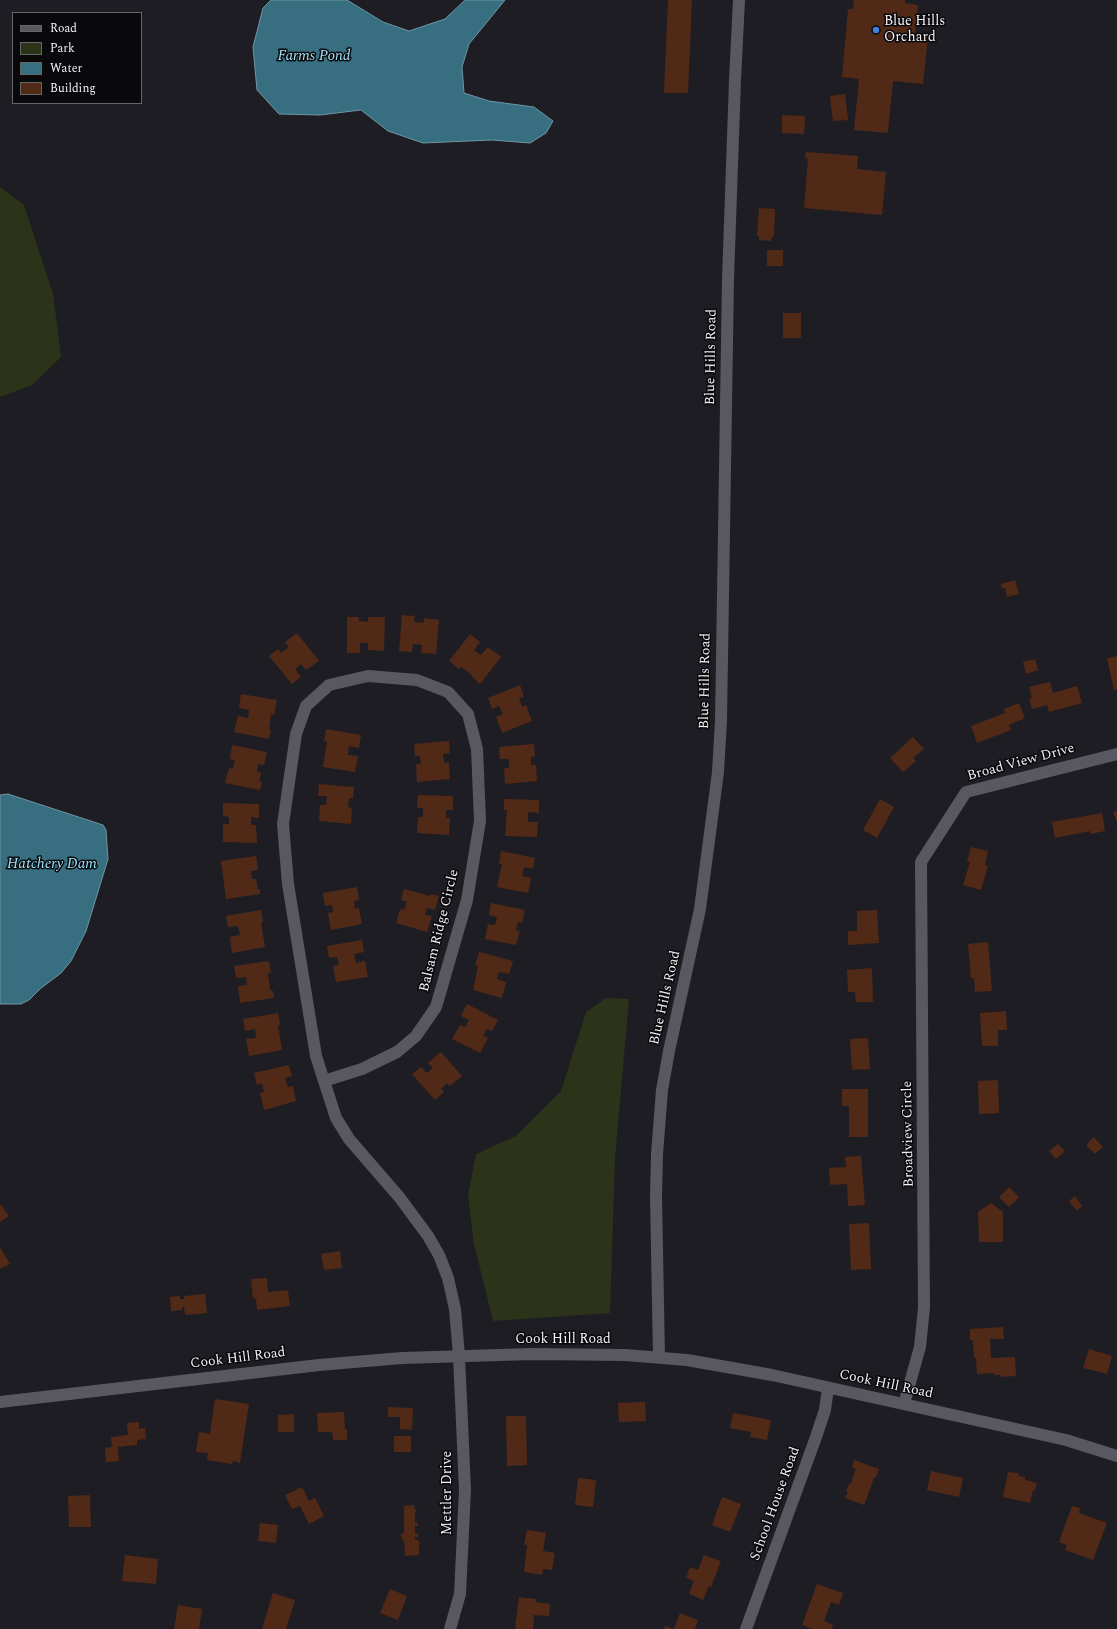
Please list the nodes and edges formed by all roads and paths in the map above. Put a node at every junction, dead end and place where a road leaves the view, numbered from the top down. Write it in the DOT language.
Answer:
graph roads {
  1 [pos="739,0"];
  2 [pos="1117,754"];
  3 [pos="921,862"];
  4 [pos="324,1081"];
  5 [pos="459,1356"];
  6 [pos="658,1357"];
  7 [pos="828,1388"];
  8 [pos="0,1402"];
  9 [pos="904,1404"];
  10 [pos="1117,1456"];
  11 [pos="450,1629"];
  12 [pos="746,1629"];
  1 -- 6 [label="street, Blue Hills Road"];
  2 -- 3 [label="street, Broad View Drive"];
  3 -- 9 [label="street, Broadview Circle"];
  4 -- 4 [label="street, Balsam Ridge Circle"];
  4 -- 5 [label="street, Balsam Ridge Circle"];
  5 -- 6 [label="street, Cook Hill Road"];
  5 -- 8 [label="street, Cook Hill Road"];
  5 -- 11 [label="street, Mettler Drive"];
  6 -- 7 [label="street, Cook Hill Road"];
  7 -- 9 [label="street, Cook Hill Road"];
  7 -- 12 [label="street, School House Road"];
  9 -- 10 [label="street, Cook Hill Road"];
}
